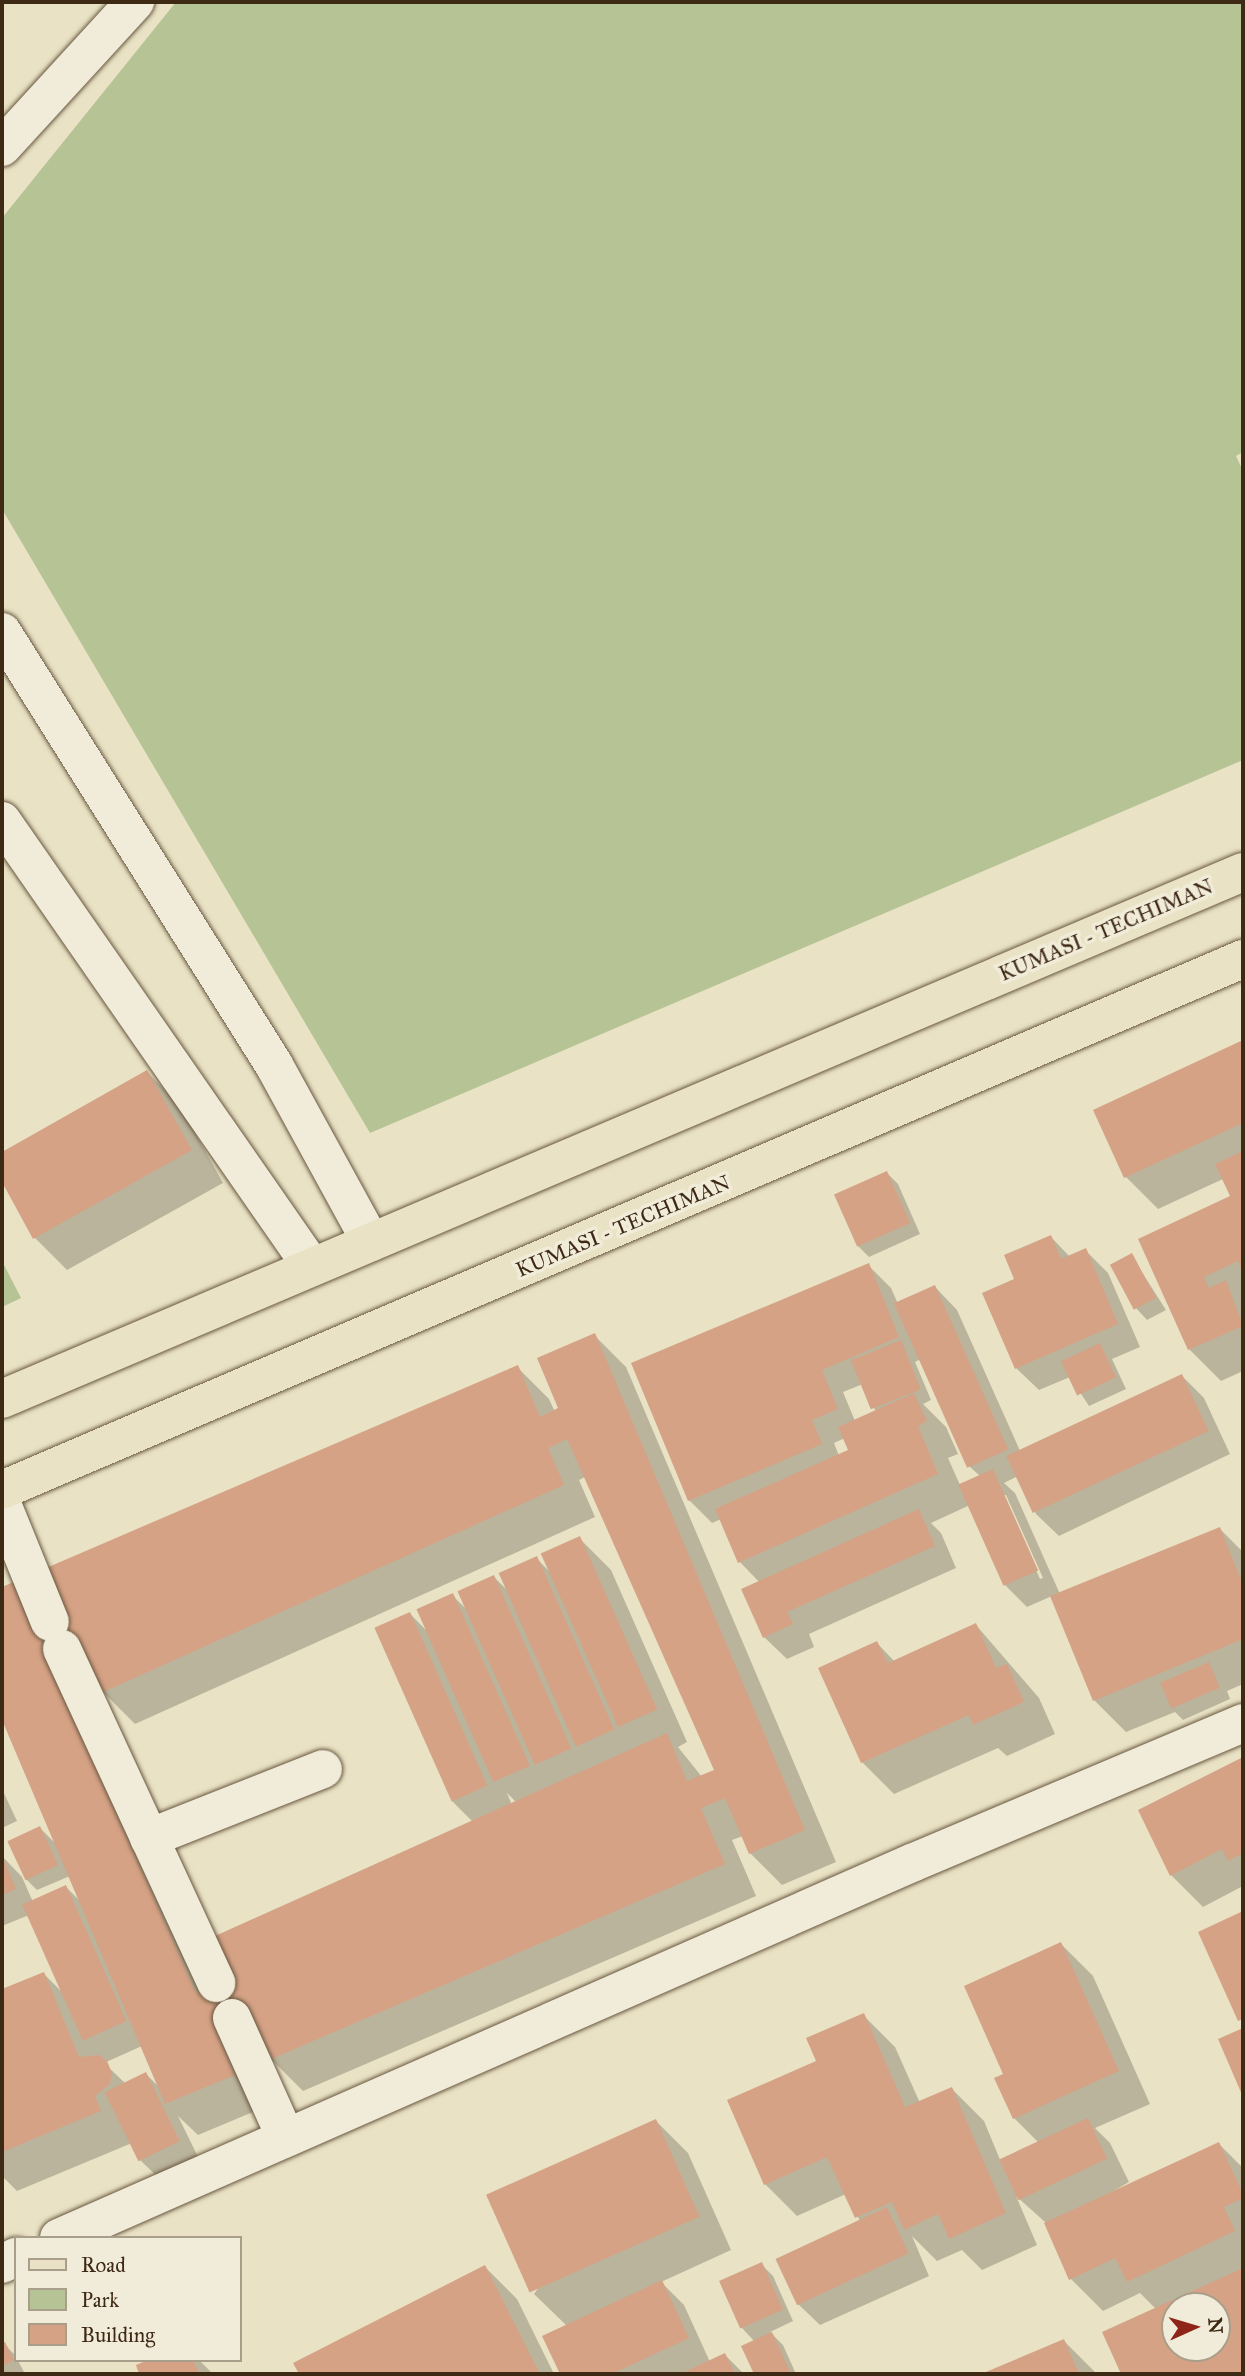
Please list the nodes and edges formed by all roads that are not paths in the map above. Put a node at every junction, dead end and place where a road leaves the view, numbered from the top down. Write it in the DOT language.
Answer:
graph roads {
  1 [pos="135,2"];
  2 [pos="2,147"];
  3 [pos="2,632"];
  4 [pos="2,821"];
  5 [pos="1243,872"];
  6 [pos="1243,959"];
  7 [pos="371,1242"];
  8 [pos="312,1267"];
  9 [pos="2,1399"];
  10 [pos="2,1490"];
  11 [pos="2,1504"];
  12 [pos="1243,1723"];
  13 [pos="323,1769"];
  14 [pos="149,1838"];
  15 [pos="216,1983"];
  16 [pos="232,2018"];
  17 [pos="285,2136"];
  18 [pos="63,2236"];
  1 -- 2 [label="street"];
  3 -- 7 [label="street"];
  4 -- 8 [label="street"];
  5 -- 7 [label="main road, KUMASI - TECHIMAN"];
  6 -- 10 [label="main road, KUMASI - TECHIMAN"];
  7 -- 8 [label="main road, KUMASI - TECHIMAN"];
  8 -- 9 [label="main road, KUMASI - TECHIMAN"];
  11 -- 14 [label="street"];
  12 -- 17 [label="street"];
  13 -- 14 [label="street"];
  14 -- 15 [label="street"];
  16 -- 17 [label="street"];
  17 -- 18 [label="street"];
}
